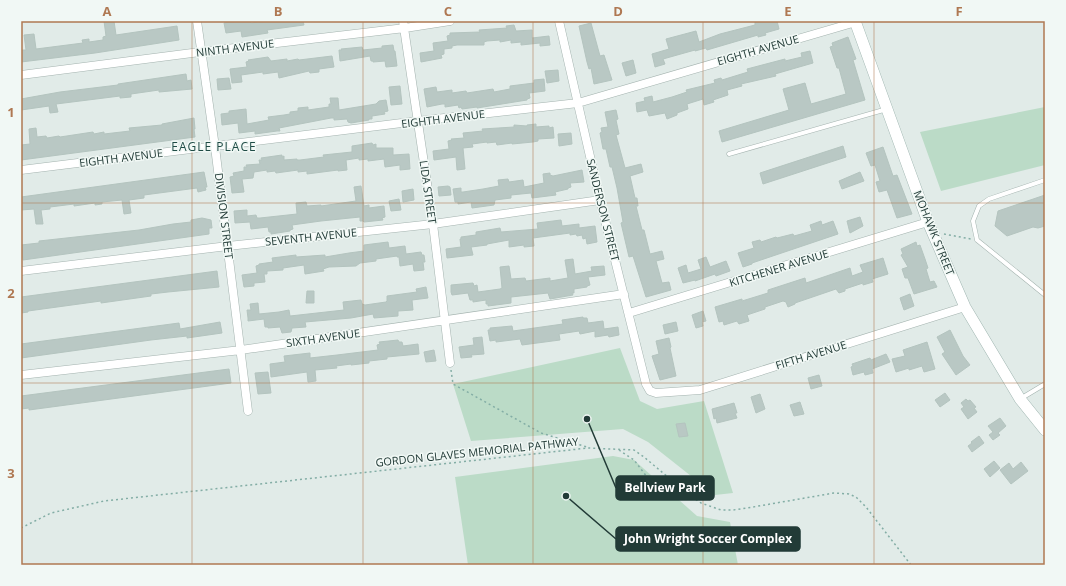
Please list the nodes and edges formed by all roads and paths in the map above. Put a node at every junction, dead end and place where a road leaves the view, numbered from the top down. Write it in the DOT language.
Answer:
graph roads {
  1 [pos="197,21"];
  2 [pos="450,21"];
  3 [pos="559,21"];
  4 [pos="855,21"];
  5 [pos="404,25"];
  6 [pos="200,52"];
  7 [pos="21,76"];
  8 [pos="578,104"];
  9 [pos="887,109"];
  10 [pos="418,121"];
  11 [pos="215,147"];
  12 [pos="729,154"];
  13 [pos="21,170"];
  14 [pos="1045,180"];
  15 [pos="600,200"];
  16 [pos="433,224"];
  17 [pos="930,227"];
  18 [pos="977,240"];
  19 [pos="228,246"];
  20 [pos="21,271"];
  21 [pos="624,294"];
  22 [pos="1045,295"];
  23 [pos="965,307"];
  24 [pos="629,313"];
  25 [pos="446,320"];
  26 [pos="240,350"];
  27 [pos="450,363"];
  28 [pos="21,375"];
  29 [pos="1045,384"];
  30 [pos="656,393"];
  31 [pos="1020,399"];
  32 [pos="248,411"];
  33 [pos="1045,430"];
  34 [pos="588,448"];
  35 [pos="617,449"];
  36 [pos="660,494"];
  37 [pos="21,528"];
  38 [pos="911,565"];
  1 -- 6 [label="street, DIVISION STREET"];
  2 -- 5 [label="street, NINTH AVENUE"];
  3 -- 8 [label="street, SANDERSON STREET"];
  4 -- 8 [label="street, EIGHTH AVENUE"];
  4 -- 9 [label="street, MOHAWK STREET"];
  5 -- 6 [label="street, NINTH AVENUE"];
  5 -- 10 [label="street, LIDA STREET"];
  6 -- 7 [label="street, NINTH AVENUE"];
  6 -- 11 [label="street, DIVISION STREET"];
  8 -- 10 [label="street, EIGHTH AVENUE"];
  8 -- 15 [label="street, SANDERSON STREET"];
  9 -- 12 [label="lane"];
  9 -- 17 [label="street, MOHAWK STREET"];
  10 -- 11 [label="street, EIGHTH AVENUE"];
  10 -- 16 [label="street, LIDA STREET"];
  11 -- 13 [label="street, EIGHTH AVENUE"];
  11 -- 19 [label="street, DIVISION STREET"];
  14 -- 18 [label="lane"];
  15 -- 16 [label="street, SEVENTH AVENUE"];
  15 -- 21 [label="street, SANDERSON STREET"];
  16 -- 19 [label="street, SEVENTH AVENUE"];
  16 -- 25 [label="street, LIDA STREET"];
  17 -- 18 [label="path"];
  17 -- 23 [label="street, MOHAWK STREET"];
  17 -- 24 [label="street, KITCHENER AVENUE"];
  18 -- 22 [label="lane"];
  19 -- 20 [label="street, SEVENTH AVENUE"];
  19 -- 26 [label="street, DIVISION STREET"];
  21 -- 24 [label="street, SANDERSON STREET"];
  21 -- 25 [label="street, SIXTH AVENUE"];
  23 -- 30 [label="street, FIFTH AVENUE"];
  23 -- 31 [label="street, MOHAWK STREET"];
  24 -- 30 [label="street, SANDERSON STREET"];
  25 -- 26 [label="street, SIXTH AVENUE"];
  25 -- 27 [label="street, LIDA STREET"];
  26 -- 28 [label="street, SIXTH AVENUE"];
  26 -- 32 [label="street, DIVISION STREET"];
  27 -- 34 [label="path"];
  29 -- 31 [label="lane"];
  31 -- 33 [label="street, MOHAWK STREET"];
  34 -- 35 [label="path, GORDON GLAVES MEMORIAL PATHWAY"];
  34 -- 37 [label="path, GORDON GLAVES MEMORIAL PATHWAY"];
  35 -- 36 [label="path"];
  35 -- 38 [label="path, GORDON GLAVES MEMORIAL PATHWAY"];
}
